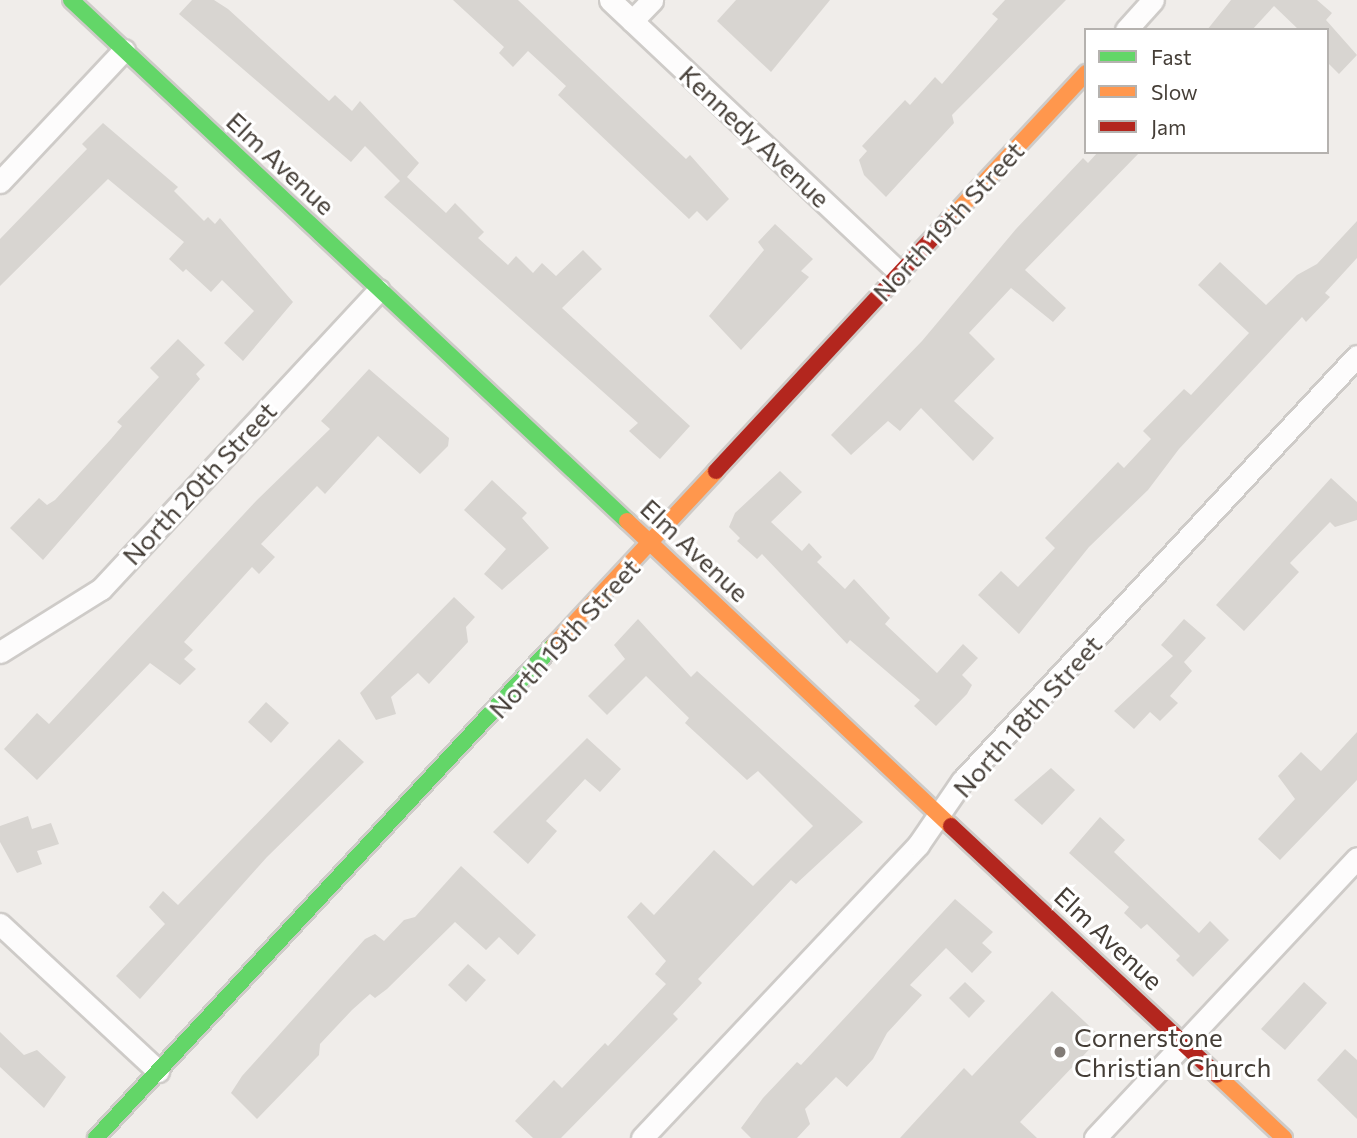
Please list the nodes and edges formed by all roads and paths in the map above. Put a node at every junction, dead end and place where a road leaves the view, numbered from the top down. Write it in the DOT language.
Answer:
graph roads {
  1 [pos="71,0"];
  2 [pos="610,0"];
  3 [pos="652,0"];
  4 [pos="1153,0"];
  5 [pos="632,21"];
  6 [pos="1128,28"];
  7 [pos="124,50"];
  8 [pos="1084,75"];
  9 [pos="0,182"];
  10 [pos="900,273"];
  11 [pos="379,290"];
  12 [pos="1357,356"];
  13 [pos="652,544"];
  14 [pos="0,652"];
  15 [pos="943,816"];
  16 [pos="1357,858"];
  17 [pos="0,924"];
  18 [pos="1184,1042"];
  19 [pos="158,1071"];
  20 [pos="96,1138"];
  21 [pos="642,1138"];
  22 [pos="1095,1138"];
  23 [pos="1284,1138"];
  1 -- 7 [label="street, Elm Avenue"];
  2 -- 5 [label="street, Kennedy Avenue"];
  3 -- 5 [label="street"];
  4 -- 6 [label="street"];
  5 -- 10 [label="street, Kennedy Avenue"];
  7 -- 9 [label="street"];
  7 -- 11 [label="street, Elm Avenue"];
  8 -- 10 [label="street, North 19th Street"];
  10 -- 13 [label="street, North 19th Street"];
  11 -- 13 [label="street, Elm Avenue"];
  11 -- 14 [label="street, North 20th Street"];
  12 -- 15 [label="street, North 18th Street"];
  13 -- 15 [label="street, Elm Avenue"];
  13 -- 19 [label="street, North 19th Street"];
  15 -- 18 [label="street, Elm Avenue"];
  15 -- 21 [label="street, North 18th Street"];
  16 -- 18 [label="street"];
  17 -- 19 [label="street"];
  18 -- 22 [label="street"];
  18 -- 23 [label="street, Elm Avenue"];
  19 -- 20 [label="street, North 19th Street"];
}
